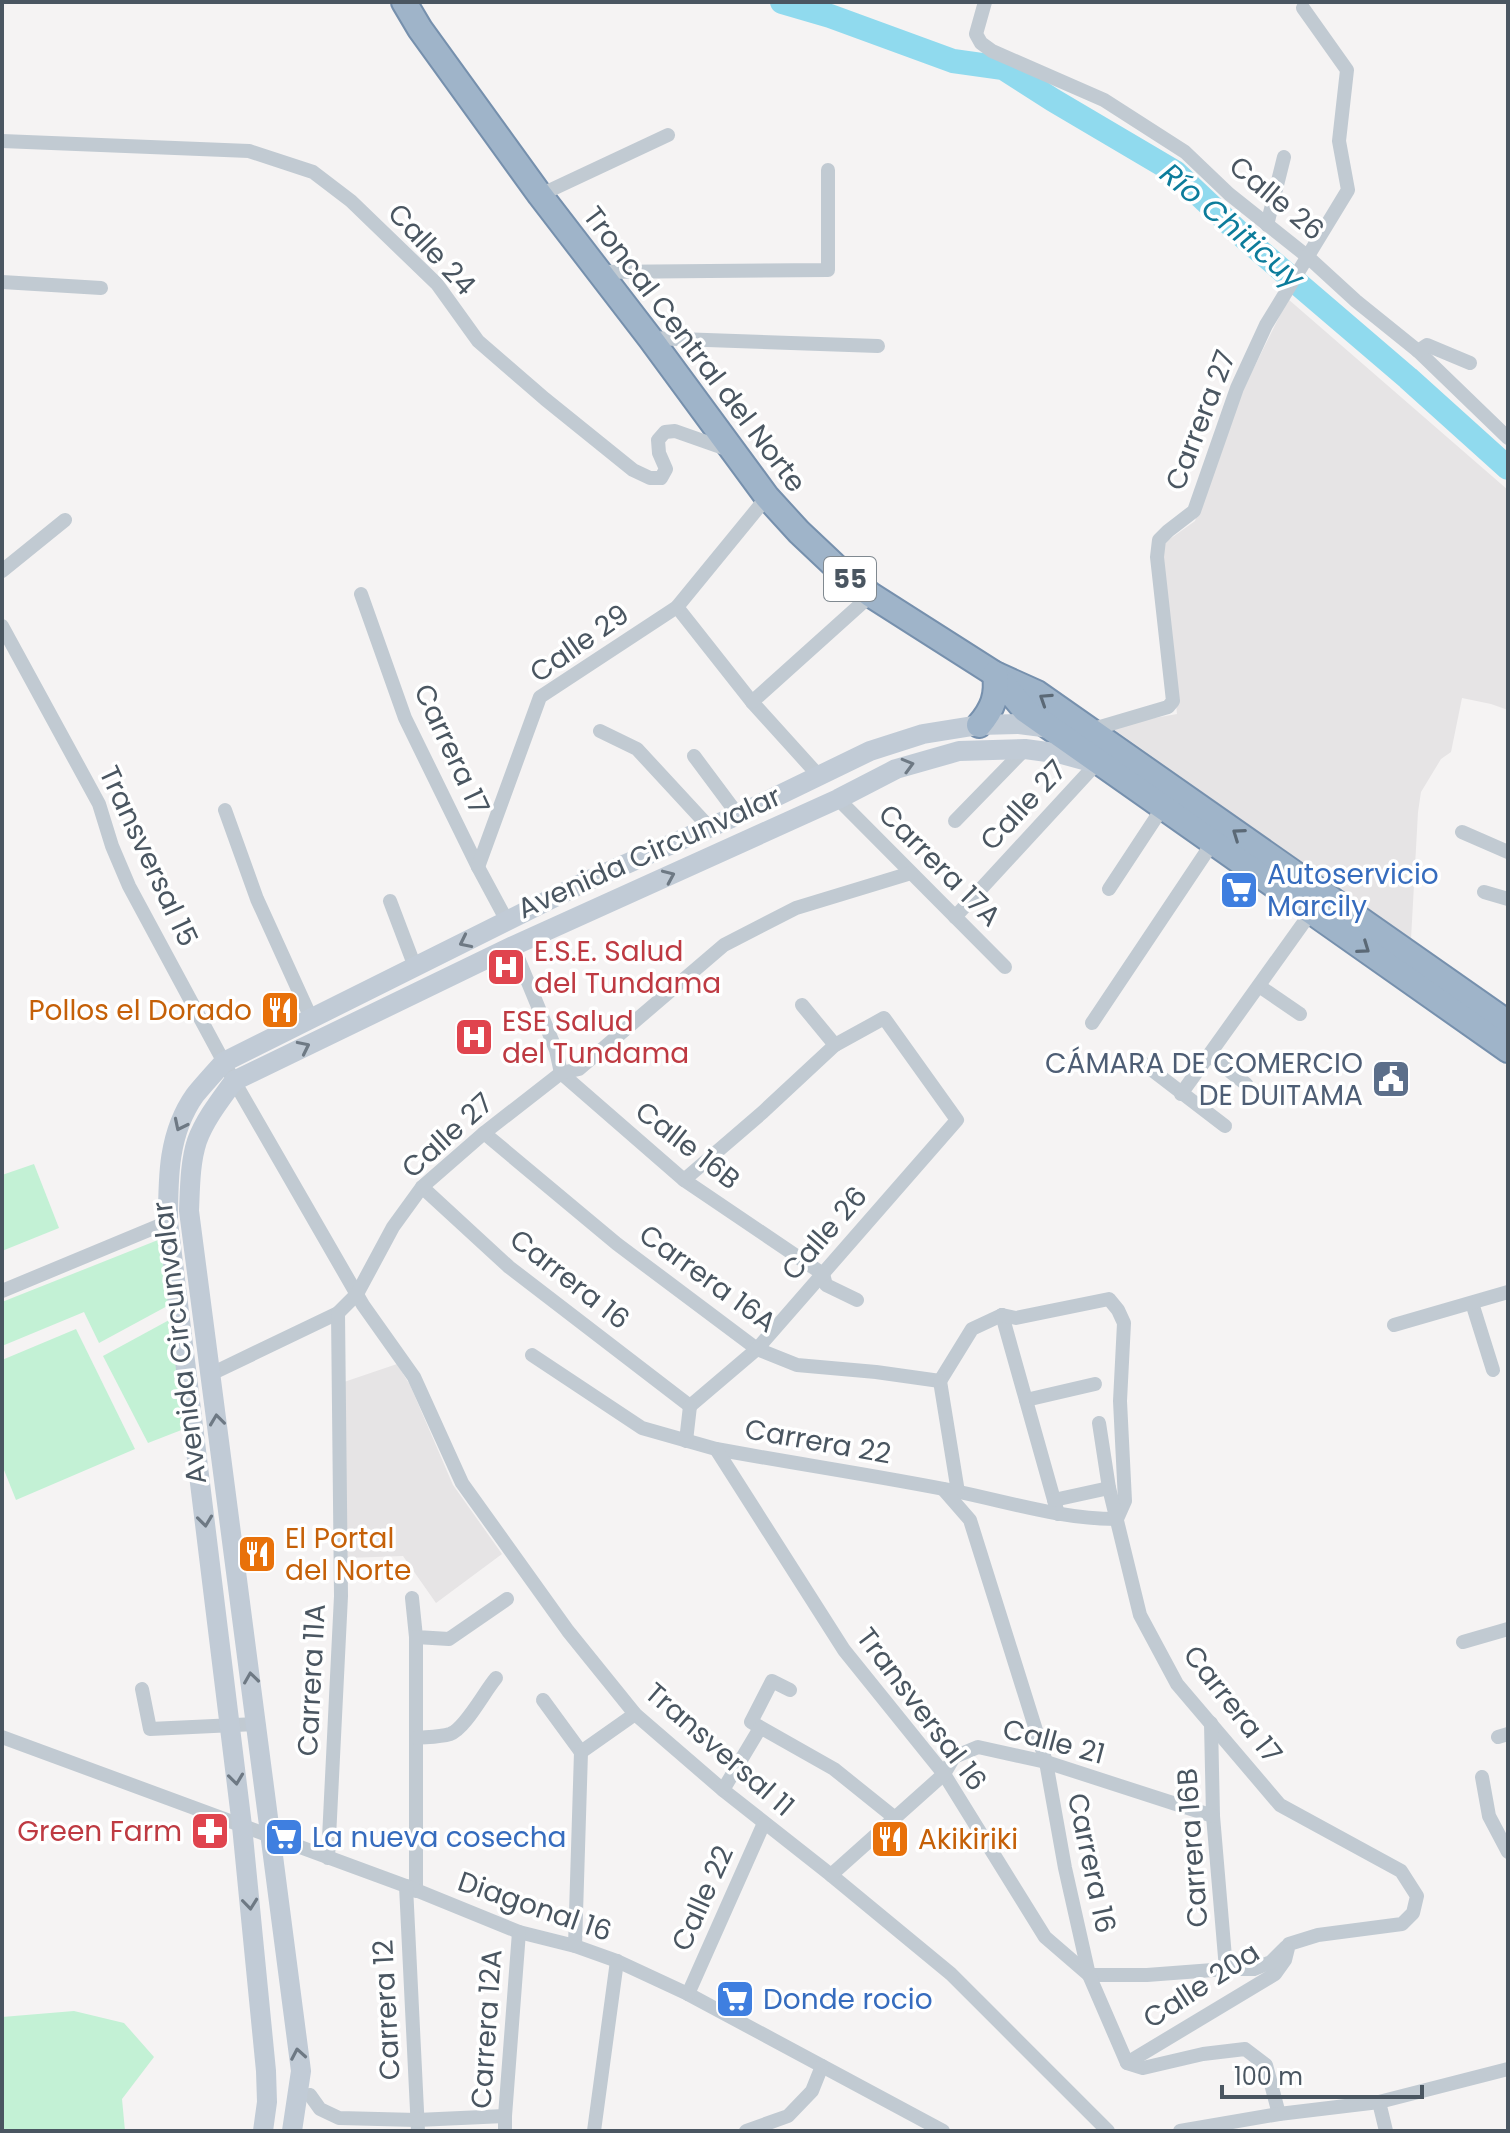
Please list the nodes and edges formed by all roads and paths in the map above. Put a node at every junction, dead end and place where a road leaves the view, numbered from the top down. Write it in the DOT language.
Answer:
graph roads {
  1 [pos="404,2"];
  2 [pos="985,2"];
  3 [pos="1303,8"];
  4 [pos="668,135"];
  5 [pos="2,141"];
  6 [pos="1284,157"];
  7 [pos="828,170"];
  8 [pos="540,195"];
  9 [pos="1267,225"];
  10 [pos="1304,262"];
  11 [pos="599,272"];
  12 [pos="2,282"];
  13 [pos="101,288"];
  14 [pos="650,338"];
  15 [pos="878,346"];
  16 [pos="1418,351"];
  17 [pos="1470,363"];
  18 [pos="1508,438"];
  19 [pos="733,451"];
  20 [pos="767,497"];
  21 [pos="65,520"];
  22 [pos="2,571"];
  23 [pos="361,594"];
  24 [pos="871,595"];
  25 [pos="677,607"];
  26 [pos="2,626"];
  27 [pos="995,674"];
  28 [pos="752,702"];
  29 [pos="979,725"];
  30 [pos="1051,728"];
  31 [pos="1090,730"];
  32 [pos="600,731"];
  33 [pos="1025,749"];
  34 [pos="694,756"];
  35 [pos="1114,765"];
  36 [pos="819,776"];
  37 [pos="838,799"];
  38 [pos="1163,807"];
  39 [pos="225,810"];
  40 [pos="738,815"];
  41 [pos="955,821"];
  42 [pos="710,828"];
  43 [pos="1462,832"];
  44 [pos="1213,842"];
  45 [pos="1508,852"];
  46 [pos="478,867"];
  47 [pos="911,873"];
  48 [pos="585,882"];
  49 [pos="1109,889"];
  50 [pos="1484,892"];
  51 [pos="1508,899"];
  52 [pos="390,901"];
  53 [pos="598,908"];
  54 [pos="1312,911"];
  55 [pos="955,917"];
  56 [pos="507,921"];
  57 [pos="513,946"];
  58 [pos="415,967"];
  59 [pos="1005,967"];
  60 [pos="1259,986"];
  61 [pos="1447,993"];
  62 [pos="802,1005"];
  63 [pos="1300,1014"];
  64 [pos="311,1018"];
  65 [pos="1092,1023"];
  66 [pos="1505,1031"];
  67 [pos="835,1045"];
  68 [pos="1209,1055"];
  69 [pos="1135,1057"];
  70 [pos="224,1062"];
  71 [pos="561,1073"];
  72 [pos="234,1081"];
  73 [pos="1246,1084"];
  74 [pos="1181,1094"];
  75 [pos="1225,1126"];
  76 [pos="484,1133"];
  77 [pos="684,1180"];
  78 [pos="422,1187"];
  79 [pos="168,1222"];
  80 [pos="823,1274"];
  81 [pos="2,1291"];
  82 [pos="1508,1292"];
  83 [pos="357,1294"];
  84 [pos="857,1300"];
  85 [pos="1472,1303"];
  86 [pos="338,1313"];
  87 [pos="1002,1315"];
  88 [pos="1394,1325"];
  89 [pos="757,1349"];
  90 [pos="532,1355"];
  91 [pos="1493,1370"];
  92 [pos="211,1374"];
  93 [pos="940,1381"];
  94 [pos="1095,1384"];
  95 [pos="1026,1400"];
  96 [pos="690,1406"];
  97 [pos="1099,1423"];
  98 [pos="686,1441"];
  99 [pos="716,1449"];
  100 [pos="1109,1488"];
  101 [pos="943,1489"];
  102 [pos="958,1492"];
  103 [pos="1056,1507"];
  104 [pos="1117,1519"];
  105 [pos="412,1598"];
  106 [pos="507,1599"];
  107 [pos="1508,1629"];
  108 [pos="416,1637"];
  109 [pos="1463,1642"];
  110 [pos="496,1678"];
  111 [pos="142,1689"];
  112 [pos="790,1690"];
  113 [pos="543,1700"];
  114 [pos="635,1714"];
  115 [pos="1211,1723"];
  116 [pos="257,1724"];
  117 [pos="230,1725"];
  118 [pos="760,1728"];
  119 [pos="2,1737"];
  120 [pos="417,1738"];
  121 [pos="581,1752"];
  122 [pos="1046,1762"];
  123 [pos="944,1774"];
  124 [pos="1482,1777"];
  125 [pos="723,1790"];
  126 [pos="1213,1816"];
  127 [pos="895,1818"];
  128 [pos="764,1823"];
  129 [pos="242,1826"];
  130 [pos="272,1838"];
  131 [pos="1508,1852"];
  132 [pos="328,1858"];
  133 [pos="831,1875"];
  134 [pos="411,1889"];
  135 [pos="1417,1896"];
  136 [pos="519,1932"];
  137 [pos="1289,1944"];
  138 [pos="575,1946"];
  139 [pos="617,1961"];
  140 [pos="1226,1969"];
  141 [pos="1089,1975"];
  142 [pos="688,1994"];
  143 [pos="1127,2063"];
  144 [pos="822,2066"];
  145 [pos="1508,2069"];
  146 [pos="310,2095"];
  147 [pos="1379,2102"];
  148 [pos="1279,2114"];
  149 [pos="505,2124"];
  150 [pos="418,2126"];
  151 [pos="263,2131"];
  152 [pos="292,2131"];
  153 [pos="594,2131"];
  154 [pos="746,2131"];
  155 [pos="943,2131"];
  156 [pos="1108,2131"];
  157 [pos="1180,2131"];
  158 [pos="1386,2131"];
  1 -- 8 [label="highway, Troncal Central del Norte / 55"];
  2 -- 9 [label="street, Calle 26"];
  3 -- 10 [label="street"];
  4 -- 8 [label="street"];
  5 -- 19 [label="street, Calle 24"];
  6 -- 9 [label="street"];
  7 -- 11 [label="street"];
  8 -- 11 [label="highway, Troncal Central del Norte / 55"];
  9 -- 10 [label="street, Calle 26"];
  10 -- 16 [label="street, Calle 26"];
  10 -- 31 [label="street, Carrera 27"];
  11 -- 14 [label="highway, Troncal Central del Norte / 55"];
  12 -- 13 [label="street"];
  14 -- 15 [label="street"];
  14 -- 19 [label="highway, Troncal Central del Norte / 55"];
  16 -- 17 [label="street"];
  16 -- 18 [label="street, Calle 26"];
  19 -- 20 [label="highway, Troncal Central del Norte / 55"];
  20 -- 24 [label="highway, Troncal Central del Norte / 55"];
  20 -- 25 [label="street, Calle 29"];
  21 -- 22 [label="street"];
  23 -- 46 [label="street, Carrera 17"];
  24 -- 27 [label="highway, Troncal Central del Norte / 55"];
  24 -- 28 [label="street"];
  25 -- 28 [label="street"];
  25 -- 46 [label="street, Calle 29"];
  26 -- 70 [label="street, Transversal 15"];
  27 -- 29 [label="highway"];
  27 -- 30 [label="highway, Avenida Circunvalar / 55"];
  31 -- 27 [label="highway, Avenida Circunvalar / 55, one-way"];
  28 -- 36 [label="street"];
  29 -- 30 [label="main road, Avenida Circunvalar"];
  29 -- 36 [label="main road, Avenida Circunvalar"];
  30 -- 31 [label="main road, Avenida Circunvalar"];
  30 -- 35 [label="highway, Avenida Circunvalar / 55"];
  31 -- 35 [label="highway, Avenida Circunvalar / 55"];
  32 -- 42 [label="street"];
  33 -- 35 [label="main road, Avenida Circunvalar"];
  37 -- 33 [label="main road, Avenida Circunvalar, one-way"];
  33 -- 41 [label="street"];
  34 -- 40 [label="street"];
  35 -- 38 [label="highway, Avenida Circunvalar / 55"];
  35 -- 55 [label="street, Calle 27"];
  61 -- 35 [label="highway, Avenida Circunvalar / 55, one-way"];
  36 -- 40 [label="main road, Avenida Circunvalar"];
  37 -- 47 [label="street, Carrera 17A"];
  53 -- 37 [label="main road, Avenida Circunvalar, one-way"];
  38 -- 44 [label="highway, Avenida Circunvalar / 55"];
  38 -- 49 [label="street"];
  39 -- 64 [label="street"];
  40 -- 42 [label="main road, Avenida Circunvalar"];
  42 -- 48 [label="main road, Avenida Circunvalar"];
  43 -- 45 [label="street"];
  44 -- 54 [label="highway, Avenida Circunvalar / 55"];
  44 -- 65 [label="street"];
  46 -- 56 [label="street, Carrera 17"];
  47 -- 55 [label="street, Carrera 17A"];
  47 -- 71 [label="street, Calle 27"];
  48 -- 53 [label="main road"];
  48 -- 56 [label="main road, Avenida Circunvalar"];
  50 -- 51 [label="street"];
  52 -- 58 [label="street"];
  53 -- 57 [label="main road, Avenida Circunvalar"];
  54 -- 60 [label="street"];
  54 -- 61 [label="highway, Avenida Circunvalar / 55, one-way"];
  55 -- 59 [label="street, Carrera 17A"];
  56 -- 58 [label="main road, Avenida Circunvalar, one-way"];
  57 -- 71 [label="street"];
  72 -- 57 [label="main road, Avenida Circunvalar, one-way"];
  58 -- 64 [label="main road, Avenida Circunvalar"];
  60 -- 63 [label="street"];
  60 -- 68 [label="street"];
  61 -- 66 [label="highway, Avenida Circunvalar / 55"];
  62 -- 67 [label="street"];
  64 -- 70 [label="main road, Avenida Circunvalar"];
  67 -- 77 [label="street"];
  67 -- 80 [label="street, Calle 26"];
  68 -- 73 [label="street"];
  68 -- 74 [label="street"];
  69 -- 74 [label="street"];
  70 -- 72 [label="street, Transversal 15"];
  70 -- 79 [label="main road, Avenida Circunvalar, one-way"];
  71 -- 76 [label="street, Calle 27"];
  71 -- 77 [label="street, Calle 16B"];
  72 -- 83 [label="street, Transversal 15"];
  72 -- 92 [label="main road, Avenida Circunvalar"];
  74 -- 75 [label="street"];
  76 -- 78 [label="street, Calle 27"];
  76 -- 89 [label="street, Carrera 16A"];
  77 -- 80 [label="street, Calle 16B"];
  78 -- 83 [label="street, Calle 27"];
  78 -- 96 [label="street, Carrera 16"];
  79 -- 81 [label="street"];
  79 -- 117 [label="main road, Avenida Circunvalar, one-way"];
  80 -- 84 [label="street, Calle 16B"];
  80 -- 89 [label="street, Calle 26"];
  82 -- 85 [label="street"];
  83 -- 86 [label="street, Calle 27"];
  83 -- 114 [label="street, Transversal 11"];
  85 -- 88 [label="street"];
  85 -- 91 [label="street"];
  86 -- 92 [label="street, Calle 27"];
  86 -- 132 [label="street, Carrera 11A"];
  87 -- 93 [label="street"];
  87 -- 95 [label="street"];
  87 -- 104 [label="street"];
  89 -- 93 [label="street, Carrera 16A"];
  89 -- 96 [label="street, Calle 26"];
  90 -- 98 [label="street, Carrera 22"];
  116 -- 92 [label="main road, Avenida Circunvalar, one-way"];
  93 -- 102 [label="street"];
  94 -- 95 [label="street"];
  95 -- 103 [label="street"];
  96 -- 98 [label="street"];
  97 -- 100 [label="street, Carrera 17"];
  98 -- 99 [label="street, Carrera 22"];
  99 -- 101 [label="street, Carrera 22"];
  99 -- 123 [label="street, Transversal 16"];
  100 -- 103 [label="street"];
  100 -- 104 [label="street, Carrera 17"];
  101 -- 102 [label="street, Carrera 22"];
  101 -- 122 [label="street, Carrera 16"];
  102 -- 103 [label="street, Carrera 22"];
  103 -- 104 [label="street, Carrera 22"];
  104 -- 115 [label="street, Carrera 17"];
  105 -- 108 [label="street, Carrera 12"];
  106 -- 108 [label="street"];
  107 -- 109 [label="street"];
  108 -- 120 [label="street, Carrera 12"];
  110 -- 120 [label="street"];
  111 -- 117 [label="street"];
  112 -- 118 [label="street"];
  113 -- 121 [label="street"];
  114 -- 121 [label="street"];
  114 -- 125 [label="street, Transversal 11"];
  115 -- 126 [label="street, Carrera 16B"];
  115 -- 135 [label="street, Carrera 17"];
  116 -- 117 [label="street"];
  116 -- 130 [label="main road, Avenida Circunvalar"];
  117 -- 129 [label="main road, Avenida Circunvalar, one-way"];
  118 -- 125 [label="street"];
  118 -- 127 [label="street"];
  119 -- 129 [label="street, Diagonal 16"];
  120 -- 134 [label="street, Carrera 12"];
  121 -- 138 [label="street"];
  122 -- 123 [label="street, Calle 21"];
  122 -- 126 [label="street, Calle 21"];
  122 -- 141 [label="street, Carrera 16"];
  123 -- 127 [label="street, Calle 21"];
  123 -- 141 [label="street, Transversal 16"];
  124 -- 131 [label="street"];
  125 -- 128 [label="street, Transversal 11"];
  126 -- 140 [label="street, Carrera 16B"];
  127 -- 133 [label="street, Calle 21"];
  128 -- 133 [label="street, Transversal 11"];
  128 -- 142 [label="street, Calle 22"];
  129 -- 130 [label="street, Diagonal 16"];
  129 -- 151 [label="main road, Avenida Circunvalar, one-way"];
  130 -- 132 [label="street, Diagonal 16"];
  152 -- 130 [label="main road, Avenida Circunvalar, one-way"];
  132 -- 134 [label="street, Diagonal 16"];
  133 -- 156 [label="street, Transversal 11"];
  134 -- 136 [label="street, Diagonal 16"];
  134 -- 150 [label="street, Carrera 12"];
  135 -- 137 [label="street, Calle 20a"];
  136 -- 138 [label="street, Diagonal 16"];
  136 -- 149 [label="street, Carrera 12A"];
  137 -- 140 [label="street"];
  137 -- 143 [label="street, Calle 20a"];
  138 -- 139 [label="street, Diagonal 16"];
  139 -- 142 [label="street, Diagonal 16"];
  139 -- 153 [label="street"];
  140 -- 141 [label="street"];
  141 -- 143 [label="street, Carrera 16"];
  142 -- 144 [label="street, Diagonal 16"];
  143 -- 148 [label="street"];
  144 -- 154 [label="street"];
  144 -- 155 [label="street, Diagonal 16"];
  145 -- 147 [label="street"];
  146 -- 150 [label="street"];
  147 -- 148 [label="street"];
  147 -- 158 [label="street"];
  148 -- 157 [label="street"];
  149 -- 150 [label="street"];
}
